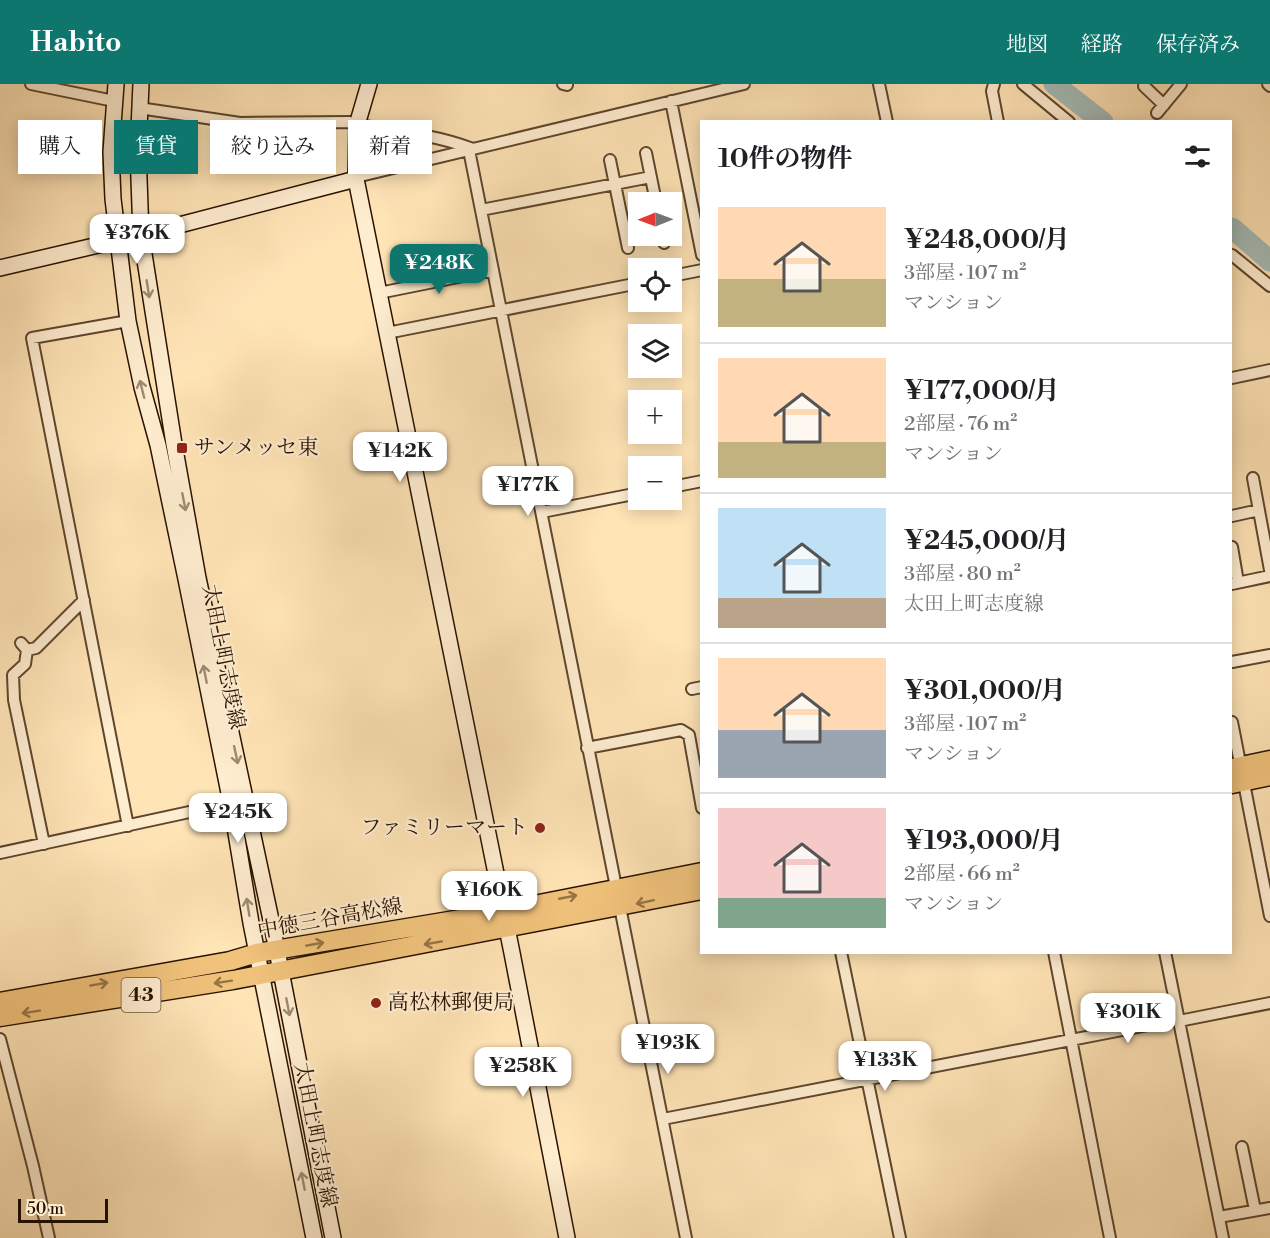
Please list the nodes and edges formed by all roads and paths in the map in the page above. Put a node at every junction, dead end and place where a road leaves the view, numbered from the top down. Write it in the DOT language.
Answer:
graph roads {
  1 [pos="31,84"];
  2 [pos="116,84"];
  3 [pos="141,84"];
  4 [pos="369,84"];
  5 [pos="744,84"];
  6 [pos="879,84"];
  7 [pos="994,84"];
  8 [pos="1023,84"];
  9 [pos="1181,84"];
  10 [pos="1145,85"];
  11 [pos="1136,96"];
  12 [pos="114,101"];
  13 [pos="671,102"];
  14 [pos="139,108"];
  15 [pos="358,120"];
  16 [pos="887,120"];
  17 [pos="998,120"];
  18 [pos="1067,120"];
  19 [pos="348,122"];
  20 [pos="432,136"];
  21 [pos="471,149"];
  22 [pos="646,153"];
  23 [pos="610,160"];
  24 [pos="356,174"];
  25 [pos="651,177"];
  26 [pos="356,178"];
  27 [pos="615,184"];
  28 [pos="654,192"];
  29 [pos="481,210"];
  30 [pos="141,235"];
  31 [pos="117,240"];
  32 [pos="700,245"];
  33 [pos="627,249"];
  34 [pos="1232,255"];
  35 [pos="0,268"];
  36 [pos="493,270"];
  37 [pos="700,270"];
  38 [pos="682,274"];
  39 [pos="628,285"];
  40 [pos="1270,286"];
  41 [pos="379,292"];
  42 [pos="502,311"];
  43 [pos="128,321"];
  44 [pos="387,333"];
  45 [pos="1270,370"];
  46 [pos="1232,378"];
  47 [pos="1253,478"];
  48 [pos="700,481"];
  49 [pos="682,485"];
  50 [pos="628,495"];
  51 [pos="1259,510"];
  52 [pos="542,512"];
  53 [pos="1232,516"];
  54 [pos="1232,547"];
  55 [pos="1270,570"];
  56 [pos="1270,576"];
  57 [pos="1235,583"];
  58 [pos="84,600"];
  59 [pos="1270,654"];
  60 [pos="1232,662"];
  61 [pos="1232,722"];
  62 [pos="587,748"];
  63 [pos="1270,760"];
  64 [pos="1236,775"];
  65 [pos="1270,776"];
  66 [pos="700,797"];
  67 [pos="231,803"];
  68 [pos="128,826"];
  69 [pos="44,844"];
  70 [pos="0,853"];
  71 [pos="700,872"];
  72 [pos="615,888"];
  73 [pos="700,890"];
  74 [pos="619,907"];
  75 [pos="504,910"];
  76 [pos="1270,916"];
  77 [pos="507,929"];
  78 [pos="277,951"];
  79 [pos="257,953"];
  80 [pos="841,954"];
  81 [pos="1054,954"];
  82 [pos="1166,954"];
  83 [pos="281,971"];
  84 [pos="261,974"];
  85 [pos="0,1002"];
  86 [pos="1270,1003"];
  87 [pos="0,1017"];
  88 [pos="1179,1020"];
  89 [pos="0,1039"];
  90 [pos="1072,1040"];
  91 [pos="868,1079"];
  92 [pos="663,1119"];
  93 [pos="1242,1147"];
  94 [pos="1270,1208"];
  95 [pos="1256,1210"];
  96 [pos="1219,1217"];
  97 [pos="49,1238"];
  98 [pos="314,1238"];
  99 [pos="333,1238"];
  100 [pos="567,1238"];
  101 [pos="686,1238"];
  102 [pos="900,1238"];
  103 [pos="1110,1238"];
  104 [pos="1223,1238"];
  1 -- 12 [label="street"];
  2 -- 12 [label="main road, 太田上町志度線"];
  3 -- 14 [label="main road, 太田上町志度線"];
  4 -- 15 [label="main road"];
  5 -- 13 [label="street"];
  6 -- 16 [label="street"];
  7 -- 17 [label="street"];
  8 -- 18 [label="street"];
  9 -- 10 [label="street"];
  10 -- 11 [label="street"];
  12 -- 31 [label="main road, 太田上町志度線"];
  13 -- 21 [label="street"];
  13 -- 32 [label="street"];
  14 -- 19 [label="street"];
  14 -- 30 [label="main road, 太田上町志度線"];
  20 -- 21 [label="street"];
  21 -- 26 [label="street"];
  21 -- 29 [label="street"];
  22 -- 25 [label="street"];
  23 -- 27 [label="street"];
  24 -- 26 [label="main road"];
  25 -- 27 [label="street"];
  25 -- 28 [label="street"];
  26 -- 30 [label="main road"];
  26 -- 41 [label="main road"];
  27 -- 29 [label="street"];
  27 -- 33 [label="street"];
  29 -- 36 [label="street"];
  30 -- 31 [label="main road"];
  30 -- 78 [label="main road, 太田上町志度線, one-way"];
  31 -- 35 [label="main road"];
  31 -- 43 [label="main road, 太田上町志度線"];
  34 -- 40 [label="street"];
  36 -- 41 [label="street"];
  36 -- 42 [label="street"];
  37 -- 38 [label="street"];
  39 -- 42 [label="street"];
  41 -- 44 [label="main road"];
  42 -- 44 [label="street"];
  42 -- 52 [label="street"];
  43 -- 58 [label="street"];
  67 -- 43 [label="main road, 太田上町志度線, one-way"];
  44 -- 75 [label="main road"];
  45 -- 46 [label="street"];
  47 -- 51 [label="street"];
  48 -- 49 [label="street"];
  50 -- 52 [label="street"];
  51 -- 53 [label="street"];
  51 -- 55 [label="street"];
  52 -- 62 [label="street"];
  54 -- 57 [label="street"];
  56 -- 57 [label="street"];
  58 -- 68 [label="street"];
  58 -- 69 [label="street"];
  59 -- 60 [label="street"];
  61 -- 64 [label="street"];
  62 -- 66 [label="street"];
  62 -- 72 [label="street"];
  63 -- 64 [label="main road"];
  64 -- 65 [label="main road"];
  64 -- 76 [label="street"];
  67 -- 68 [label="street"];
  79 -- 67 [label="main road, 太田上町志度線, one-way"];
  68 -- 69 [label="street"];
  69 -- 70 [label="street"];
  71 -- 72 [label="main road, 中徳三谷高松線 / 43"];
  72 -- 74 [label="street"];
  75 -- 72 [label="main road, 中徳三谷高松線 / 43, one-way"];
  73 -- 74 [label="main road, 中徳三谷高松線 / 43, one-way"];
  74 -- 77 [label="main road, 中徳三谷高松線 / 43"];
  74 -- 92 [label="street"];
  75 -- 77 [label="main road"];
  78 -- 75 [label="main road, 中徳三谷高松線 / 43, one-way"];
  77 -- 83 [label="main road, 中徳三谷高松線 / 43, one-way"];
  77 -- 100 [label="main road"];
  78 -- 79 [label="main road, 中徳三谷高松線 / 43"];
  78 -- 83 [label="main road, 太田上町志度線"];
  79 -- 84 [label="main road, 太田上町志度線"];
  85 -- 79 [label="main road, 中徳三谷高松線 / 43, one-way"];
  80 -- 91 [label="street"];
  81 -- 90 [label="street"];
  82 -- 88 [label="street"];
  83 -- 84 [label="main road, 中徳三谷高松線 / 43"];
  83 -- 99 [label="main road, 太田上町志度線, one-way"];
  84 -- 87 [label="main road, 中徳三谷高松線 / 43, one-way"];
  98 -- 84 [label="main road, 太田上町志度線, one-way"];
  86 -- 88 [label="street"];
  88 -- 90 [label="street"];
  88 -- 96 [label="street"];
  89 -- 97 [label="street"];
  90 -- 91 [label="street"];
  90 -- 103 [label="street"];
  91 -- 92 [label="street"];
  91 -- 102 [label="street"];
  92 -- 101 [label="street"];
  93 -- 95 [label="street"];
  94 -- 95 [label="street"];
  95 -- 96 [label="street"];
  96 -- 104 [label="street"];
}
